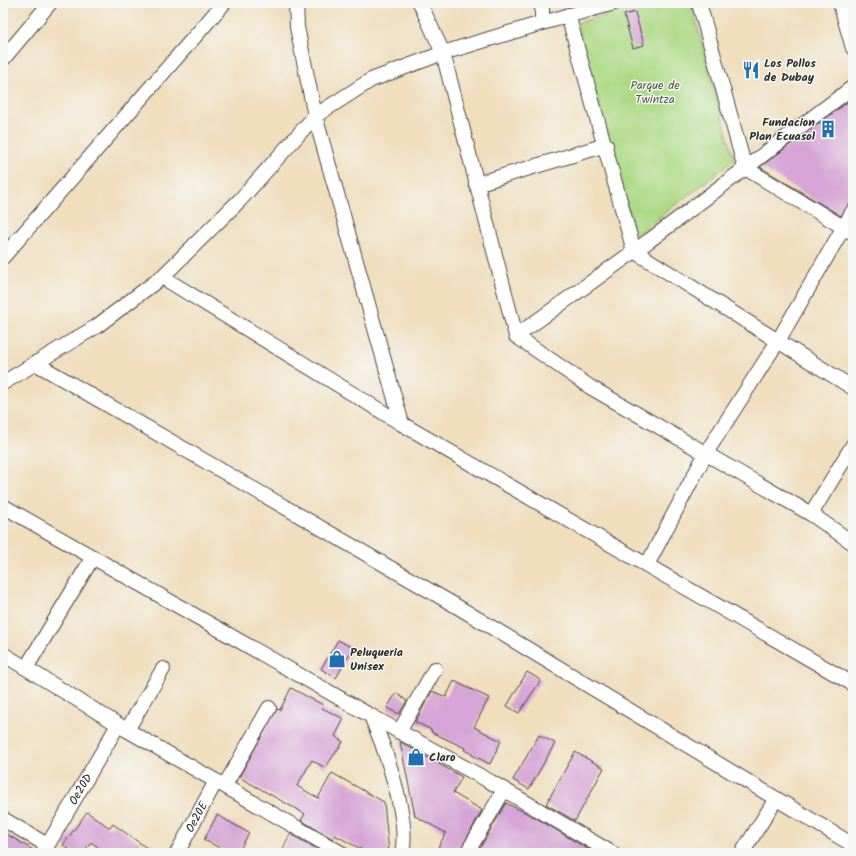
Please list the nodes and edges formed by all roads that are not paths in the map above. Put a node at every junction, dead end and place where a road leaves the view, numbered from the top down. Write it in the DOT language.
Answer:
graph roads {
  1 [pos="50,3"];
  2 [pos="224,3"];
  3 [pos="296,3"];
  4 [pos="420,3"];
  5 [pos="542,3"];
  6 [pos="614,3"];
  7 [pos="699,3"];
  8 [pos="840,3"];
  9 [pos="568,15"];
  10 [pos="542,23"];
  11 [pos="853,48"];
  12 [pos="443,53"];
  13 [pos="3,59"];
  14 [pos="853,87"];
  15 [pos="315,116"];
  16 [pos="606,145"];
  17 [pos="745,168"];
  18 [pos="476,184"];
  19 [pos="853,211"];
  20 [pos="849,230"];
  21 [pos="634,251"];
  22 [pos="3,257"];
  23 [pos="162,277"];
  24 [pos="516,336"];
  25 [pos="778,341"];
  26 [pos="35,363"];
  27 [pos="3,383"];
  28 [pos="853,388"];
  29 [pos="402,424"];
  30 [pos="853,446"];
  31 [pos="706,453"];
  32 [pos="3,506"];
  33 [pos="811,514"];
  34 [pos="853,543"];
  35 [pos="93,557"];
  36 [pos="647,564"];
  37 [pos="3,654"];
  38 [pos="26,668"];
  39 [pos="163,669"];
  40 [pos="435,669"];
  41 [pos="853,684"];
  42 [pos="269,708"];
  43 [pos="371,716"];
  44 [pos="123,728"];
  45 [pos="399,732"];
  46 [pos="220,783"];
  47 [pos="504,790"];
  48 [pos="776,799"];
  49 [pos="3,819"];
  50 [pos="853,845"];
  51 [pos="45,849"];
  52 [pos="177,853"];
  53 [pos="341,853"];
  54 [pos="402,853"];
  55 [pos="467,853"];
  56 [pos="612,853"];
  57 [pos="742,853"];
  1 -- 13 [label="street"];
  2 -- 22 [label="street"];
  3 -- 15 [label="street"];
  4 -- 12 [label="street"];
  5 -- 10 [label="street"];
  6 -- 9 [label="street"];
  7 -- 17 [label="street"];
  8 -- 11 [label="street"];
  9 -- 10 [label="street"];
  9 -- 16 [label="street"];
  10 -- 12 [label="street"];
  12 -- 15 [label="street"];
  12 -- 18 [label="street"];
  14 -- 17 [label="street"];
  15 -- 23 [label="street"];
  15 -- 29 [label="street"];
  16 -- 18 [label="street"];
  16 -- 21 [label="street"];
  17 -- 20 [label="street"];
  17 -- 21 [label="street"];
  18 -- 24 [label="street"];
  19 -- 20 [label="street"];
  20 -- 25 [label="street"];
  21 -- 24 [label="street"];
  21 -- 25 [label="street"];
  23 -- 26 [label="street"];
  23 -- 29 [label="street"];
  24 -- 31 [label="street"];
  25 -- 28 [label="street"];
  25 -- 31 [label="street"];
  26 -- 27 [label="street"];
  26 -- 48 [label="street"];
  29 -- 36 [label="street"];
  30 -- 33 [label="street"];
  31 -- 33 [label="street"];
  31 -- 36 [label="street"];
  32 -- 35 [label="street"];
  33 -- 34 [label="street"];
  35 -- 38 [label="street"];
  35 -- 43 [label="street"];
  36 -- 41 [label="street"];
  37 -- 38 [label="street"];
  38 -- 44 [label="street"];
  39 -- 44 [label="street, Oe20D"];
  40 -- 45 [label="street"];
  42 -- 46 [label="street, Oe20E"];
  43 -- 45 [label="street"];
  43 -- 54 [label="street"];
  44 -- 46 [label="street"];
  44 -- 51 [label="street, Oe20D"];
  45 -- 47 [label="street"];
  46 -- 52 [label="street, Oe20E"];
  46 -- 53 [label="street"];
  47 -- 55 [label="street"];
  47 -- 56 [label="street"];
  48 -- 50 [label="street"];
  48 -- 57 [label="street"];
  49 -- 51 [label="street"];
}
